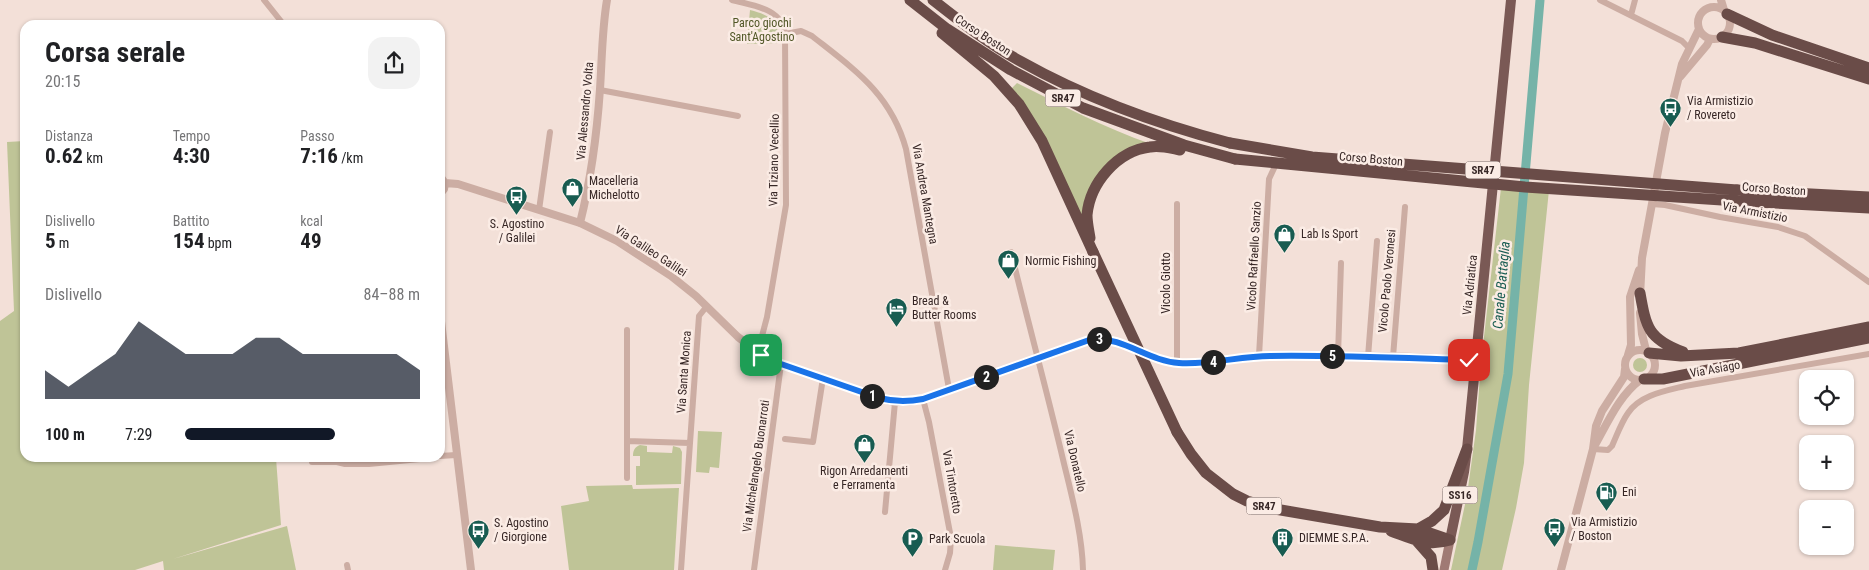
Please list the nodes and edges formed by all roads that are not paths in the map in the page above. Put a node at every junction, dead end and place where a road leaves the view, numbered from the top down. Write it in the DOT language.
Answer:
graph roads {
  1 [pos="264,0"];
  2 [pos="607,0"];
  3 [pos="732,0"];
  4 [pos="903,0"];
  5 [pos="910,0"];
  6 [pos="932,0"];
  7 [pos="1511,0"];
  8 [pos="1600,0"];
  9 [pos="1635,0"];
  10 [pos="1707,0"];
  11 [pos="1721,0"];
  12 [pos="1704,10"];
  13 [pos="1726,12"];
  14 [pos="1631,15"];
  15 [pos="280,20"];
  16 [pos="1699,29"];
  17 [pos="785,34"];
  18 [pos="1716,38"];
  19 [pos="1689,48"];
  20 [pos="1869,68"];
  21 [pos="1679,78"];
  22 [pos="1869,79"];
  23 [pos="600,90"];
  24 [pos="738,116"];
  25 [pos="550,132"];
  26 [pos="1235,159"];
  27 [pos="1278,159"];
  28 [pos="445,181"];
  29 [pos="1869,192"];
  30 [pos="1737,195"];
  31 [pos="1832,195"];
  32 [pos="1869,197"];
  33 [pos="1177,204"];
  34 [pos="1652,204"];
  35 [pos="1797,205"];
  36 [pos="1405,207"];
  37 [pos="1869,208"];
  38 [pos="540,210"];
  39 [pos="1869,216"];
  40 [pos="580,223"];
  41 [pos="1376,241"];
  42 [pos="1011,252"];
  43 [pos="1093,252"];
  44 [pos="1642,258"];
  45 [pos="1341,263"];
  46 [pos="1869,282"];
  47 [pos="1640,293"];
  48 [pos="707,306"];
  49 [pos="1869,327"];
  50 [pos="627,330"];
  51 [pos="1869,338"];
  52 [pos="753,350"];
  53 [pos="1648,352"];
  54 [pos="1869,354"];
  55 [pos="1628,355"];
  56 [pos="1259,356"];
  57 [pos="1338,356"];
  58 [pos="1694,356"];
  59 [pos="445,357"];
  60 [pos="1368,357"];
  61 [pos="1393,357"];
  62 [pos="1037,358"];
  63 [pos="1475,361"];
  64 [pos="1177,363"];
  65 [pos="781,364"];
  66 [pos="1625,369"];
  67 [pos="823,378"];
  68 [pos="1642,380"];
  69 [pos="949,389"];
  70 [pos="923,399"];
  71 [pos="896,402"];
  72 [pos="786,439"];
  73 [pos="627,441"];
  74 [pos="690,443"];
  75 [pos="1467,449"];
  76 [pos="1593,449"];
  77 [pos="456,455"];
  78 [pos="445,456"];
  79 [pos="341,462"];
  80 [pos="389,462"];
  81 [pos="627,478"];
  82 [pos="885,512"];
  83 [pos="1417,534"];
  84 [pos="1450,540"];
  85 [pos="471,570"];
  86 [pos="681,570"];
  87 [pos="754,570"];
  88 [pos="945,570"];
  89 [pos="1083,570"];
  90 [pos="1432,570"];
  91 [pos="1444,570"];
  92 [pos="1561,570"];
  1 -- 15 [label="street"];
  2 -- 23 [label="street, Via Alessandro Volta"];
  3 -- 17 [label="street, Via Tiziano Vecellio"];
  4 -- 43 [label="highway, SR47"];
  5 -- 26 [label="highway, Corso Boston / SR47"];
  6 -- 30 [label="highway, Corso Boston / SR47, bridge"];
  7 -- 63 [label="main road, Via Adriatica / SS16"];
  8 -- 14 [label="street"];
  9 -- 14 [label="street"];
  10 -- 12 [label="street"];
  11 -- 13 [label="street"];
  12 -- 13 [label="street"];
  12 -- 16 [label="street"];
  13 -- 18 [label="street"];
  13 -- 20 [label="highway"];
  14 -- 19 [label="street"];
  16 -- 18 [label="street"];
  16 -- 19 [label="street"];
  17 -- 52 [label="street, Via Tiziano Vecellio"];
  17 -- 69 [label="street, Via Andrea Mantegna"];
  18 -- 21 [label="street"];
  18 -- 22 [label="highway"];
  19 -- 21 [label="street"];
  21 -- 34 [label="street"];
  23 -- 24 [label="street"];
  23 -- 40 [label="street, Via Alessandro Volta"];
  25 -- 38 [label="street"];
  26 -- 30 [label="highway, Corso Boston / SR47, bridge"];
  26 -- 43 [label="highway, SR47"];
  27 -- 56 [label="street, Vicolo Raffaello Sanzio"];
  28 -- 38 [label="street, Via Galileo Galilei"];
  29 -- 31 [label="highway"];
  30 -- 31 [label="highway, Corso Boston / SR47"];
  30 -- 35 [label="highway, Corso Boston / SR47"];
  31 -- 32 [label="highway, Corso Boston / SR47"];
  33 -- 64 [label="street, Vicolo Giotto"];
  34 -- 44 [label="street"];
  34 -- 46 [label="street, Via Armistizio"];
  35 -- 37 [label="highway, Corso Boston / SR47"];
  35 -- 39 [label="highway"];
  36 -- 61 [label="street, Vicolo Paolo Veronesi"];
  38 -- 40 [label="street, Via Galileo Galilei"];
  40 -- 48 [label="street, Via Galileo Galilei"];
  41 -- 60 [label="street, Vicolo Paolo Veronesi"];
  42 -- 62 [label="street"];
  43 -- 83 [label="highway, SR47, bridge"];
  44 -- 47 [label="street"];
  44 -- 55 [label="street"];
  45 -- 57 [label="street"];
  47 -- 53 [label="street"];
  47 -- 58 [label="highway"];
  48 -- 52 [label="street, Via Galileo Galilei"];
  48 -- 74 [label="street, Via Santa Monica"];
  49 -- 58 [label="highway"];
  50 -- 73 [label="street"];
  51 -- 68 [label="highway"];
  52 -- 65 [label="street, Via Galileo Galilei"];
  53 -- 55 [label="street"];
  53 -- 58 [label="highway"];
  53 -- 68 [label="street"];
  54 -- 76 [label="street, Via Asiago"];
  55 -- 66 [label="street"];
  56 -- 57 [label="street, Via Galileo Galilei"];
  56 -- 64 [label="street, Via Galileo Galilei"];
  57 -- 60 [label="street, Via Galileo Galilei"];
  59 -- 77 [label="street"];
  60 -- 61 [label="street, Via Galileo Galilei"];
  61 -- 63 [label="street, Via Galileo Galilei"];
  62 -- 64 [label="street, Via Galileo Galilei"];
  62 -- 69 [label="street, Via Galileo Galilei"];
  62 -- 89 [label="street, Via Donatello"];
  63 -- 75 [label="main road, Via Adriatica / SS16"];
  65 -- 67 [label="street, Via Galileo Galilei"];
  65 -- 87 [label="street, Via Michelangelo Buonarroti"];
  66 -- 68 [label="street"];
  66 -- 76 [label="street"];
  67 -- 71 [label="street, Via Galileo Galilei"];
  67 -- 72 [label="street"];
  68 -- 76 [label="street"];
  69 -- 70 [label="street, Via Galileo Galilei"];
  70 -- 71 [label="street, Via Galileo Galilei"];
  70 -- 88 [label="street, Via Tintoretto"];
  71 -- 82 [label="street"];
  73 -- 74 [label="street"];
  73 -- 81 [label="street"];
  74 -- 86 [label="street, Via Santa Monica"];
  75 -- 83 [label="highway"];
  75 -- 84 [label="main road, Via Adriatica / SS16"];
  76 -- 92 [label="street"];
  77 -- 78 [label="street"];
  77 -- 85 [label="street"];
  79 -- 80 [label="street"];
  83 -- 84 [label="highway, SR47"];
  83 -- 90 [label="highway"];
  84 -- 91 [label="main road, Via Adriatica"];
}
